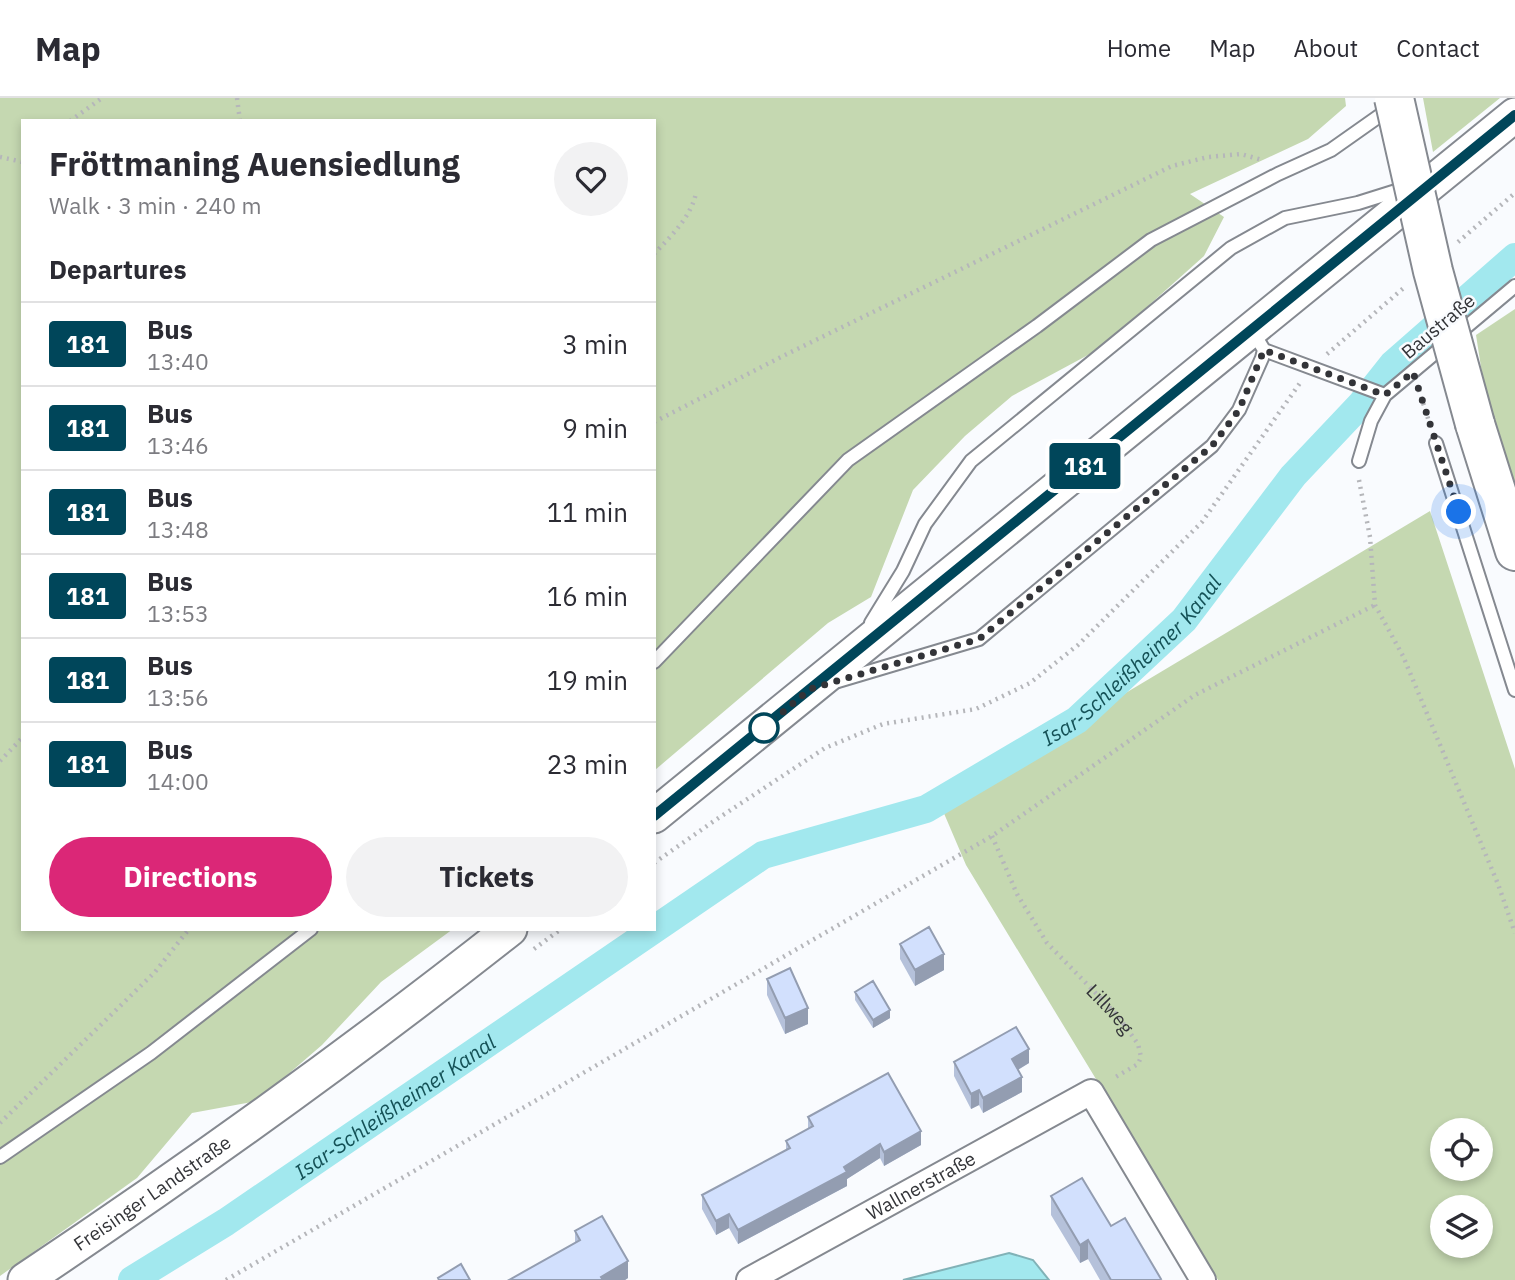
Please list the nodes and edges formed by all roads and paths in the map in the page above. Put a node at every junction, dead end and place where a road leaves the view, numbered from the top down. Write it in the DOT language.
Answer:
graph roads {
  1 [pos="102,98"];
  2 [pos="237,98"];
  3 [pos="1394,98"];
  4 [pos="1405,98"];
  5 [pos="1515,115"];
  6 [pos="73,119"];
  7 [pos="240,119"];
  8 [pos="1,159"];
  9 [pos="21,162"];
  10 [pos="1278,174"];
  11 [pos="1436,179"];
  12 [pos="696,193"];
  13 [pos="656,252"];
  14 [pos="1515,286"];
  15 [pos="1258,340"];
  16 [pos="1413,372"];
  17 [pos="1381,393"];
  18 [pos="656,421"];
  19 [pos="1436,443"];
  20 [pos="1359,461"];
  21 [pos="1515,551"];
  22 [pos="1375,605"];
  23 [pos="847,659"];
  24 [pos="656,661"];
  25 [pos="810,689"];
  26 [pos="1515,691"];
  27 [pos="21,739"];
  28 [pos="0,761"];
  29 [pos="656,814"];
  30 [pos="992,836"];
  31 [pos="187,931"];
  32 [pos="308,931"];
  33 [pos="507,931"];
  34 [pos="1515,933"];
  35 [pos="1091,1092"];
  36 [pos="0,1123"];
  37 [pos="0,1157"];
  38 [pos="25,1280"];
  39 [pos="226,1280"];
  40 [pos="749,1280"];
  41 [pos="1203,1280"];
  1 -- 6 [label="path"];
  2 -- 7 [label="path"];
  3 -- 21 [label="highway, bridge"];
  4 -- 10 [label="lane"];
  5 -- 11 [label="main road"];
  8 -- 9 [label="path"];
  10 -- 18 [label="path"];
  10 -- 24 [label="lane"];
  11 -- 15 [label="main road"];
  11 -- 23 [label="lane"];
  12 -- 13 [label="path"];
  14 -- 16 [label="lane, Baustraße"];
  15 -- 17 [label="lane"];
  15 -- 23 [label="main road"];
  15 -- 25 [label="lane"];
  16 -- 17 [label="lane, Baustraße"];
  16 -- 19 [label="path"];
  17 -- 20 [label="lane, Baustraße"];
  19 -- 26 [label="lane"];
  20 -- 22 [label="path"];
  22 -- 30 [label="path"];
  22 -- 34 [label="path"];
  23 -- 25 [label="main road"];
  25 -- 29 [label="main road"];
  27 -- 28 [label="path"];
  30 -- 35 [label="path, Lillweg"];
  30 -- 39 [label="path"];
  31 -- 36 [label="path"];
  32 -- 37 [label="lane"];
  33 -- 38 [label="main road, Freisinger Landstraße"];
  35 -- 40 [label="street, Wallnerstraße"];
  35 -- 41 [label="street"];
}
